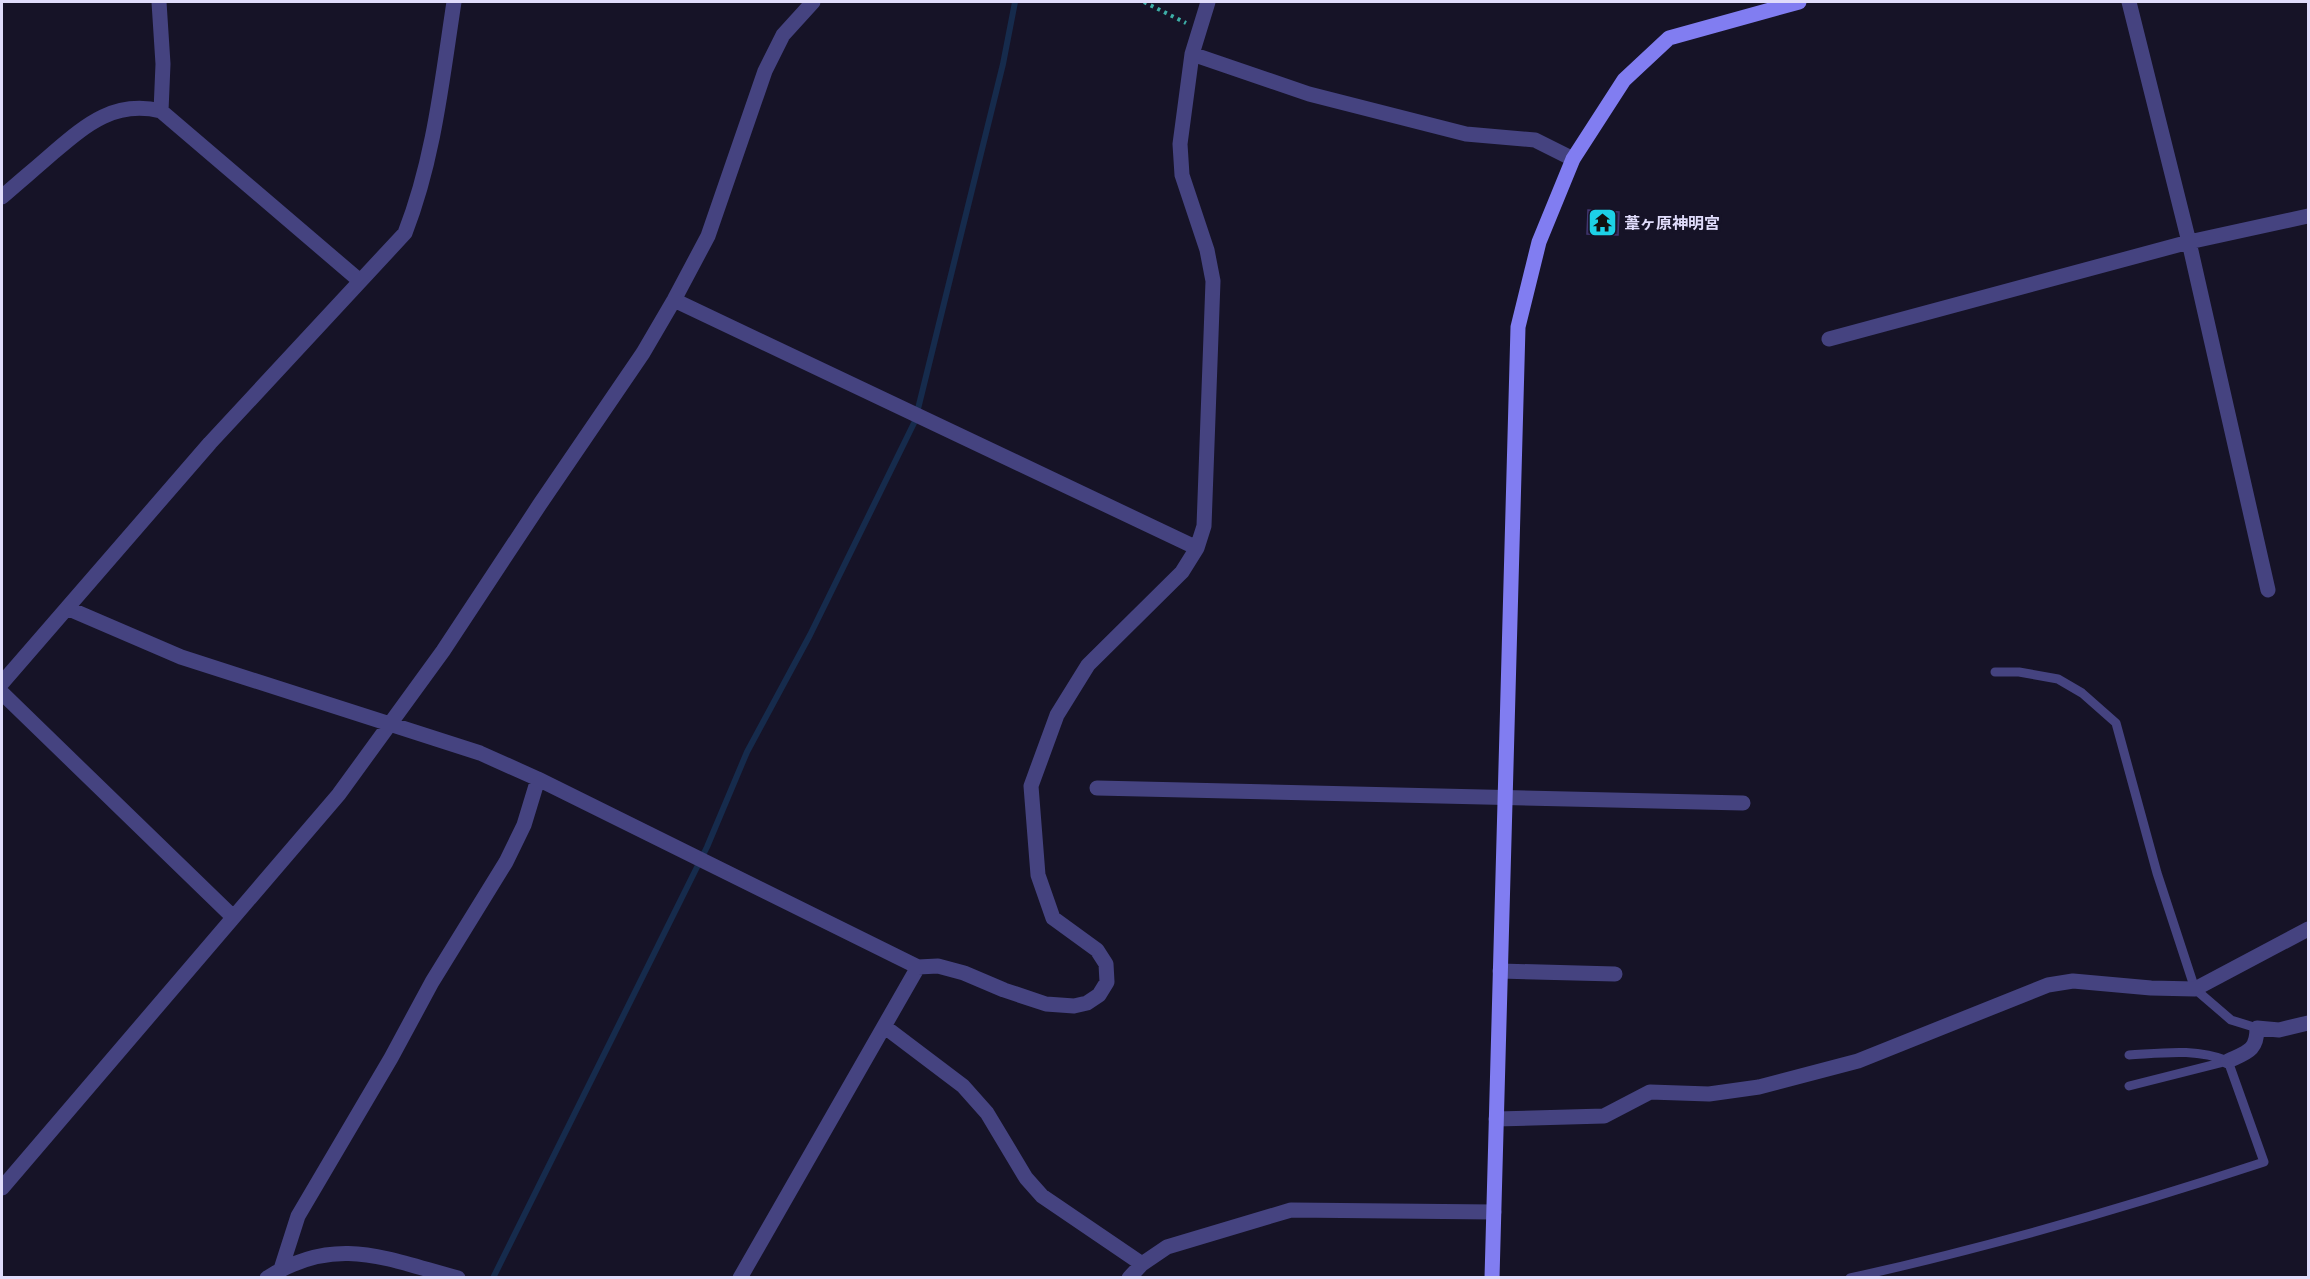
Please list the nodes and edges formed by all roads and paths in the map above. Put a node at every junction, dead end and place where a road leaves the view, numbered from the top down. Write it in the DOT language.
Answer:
graph roads {
  1 [pos="454,2"];
  2 [pos="813,2"];
  3 [pos="1144,2"];
  4 [pos="1208,2"];
  5 [pos="1799,2"];
  6 [pos="2129,2"];
  7 [pos="156,5"];
  8 [pos="1758,7"];
  9 [pos="1200,29"];
  10 [pos="1192,54"];
  11 [pos="161,111"];
  12 [pos="1573,159"];
  13 [pos="2,197"];
  14 [pos="2308,216"];
  15 [pos="2189,242"];
  16 [pos="360,281"];
  17 [pos="674,300"];
  18 [pos="1829,339"];
  19 [pos="1197,548"];
  20 [pos="2268,590"];
  21 [pos="67,608"];
  22 [pos="1995,672"];
  23 [pos="2,683"];
  24 [pos="2,693"];
  25 [pos="390,724"];
  26 [pos="538,779"];
  27 [pos="1097,788"];
  28 [pos="1505,797"];
  29 [pos="1743,803"];
  30 [pos="233,917"];
  31 [pos="2308,929"];
  32 [pos="918,967"];
  33 [pos="1500,970"];
  34 [pos="1616,974"];
  35 [pos="2195,989"];
  36 [pos="2308,1023"];
  37 [pos="885,1027"];
  38 [pos="2257,1028"];
  39 [pos="2129,1054"];
  40 [pos="2228,1061"];
  41 [pos="2129,1086"];
  42 [pos="1496,1119"];
  43 [pos="2,1188"];
  44 [pos="1494,1212"];
  45 [pos="1142,1264"];
  46 [pos="280,1269"];
  47 [pos="267,1278"];
  48 [pos="458,1278"];
  49 [pos="740,1278"];
  50 [pos="1129,1278"];
  51 [pos="1492,1278"];
  52 [pos="1850,1278"];
  1 -- 16 [label="street"];
  2 -- 17 [label="street"];
  3 -- 9 [label="path"];
  4 -- 9 [label="street"];
  5 -- 8 [label="street"];
  6 -- 15 [label="street"];
  7 -- 11 [label="street"];
  8 -- 12 [label="street"];
  9 -- 10 [label="street"];
  10 -- 12 [label="street"];
  10 -- 19 [label="street"];
  11 -- 13 [label="street"];
  11 -- 16 [label="street"];
  12 -- 28 [label="street"];
  14 -- 15 [label="street"];
  15 -- 18 [label="street"];
  15 -- 20 [label="street"];
  16 -- 21 [label="street"];
  17 -- 19 [label="street"];
  17 -- 25 [label="street"];
  19 -- 32 [label="street"];
  21 -- 23 [label="street"];
  21 -- 25 [label="street"];
  22 -- 35 [label="lane"];
  24 -- 30 [label="street"];
  25 -- 26 [label="street"];
  25 -- 30 [label="street"];
  26 -- 32 [label="street"];
  26 -- 46 [label="street"];
  27 -- 28 [label="street"];
  28 -- 29 [label="street"];
  28 -- 33 [label="street"];
  30 -- 43 [label="street"];
  31 -- 35 [label="street"];
  32 -- 37 [label="street"];
  33 -- 34 [label="street"];
  33 -- 42 [label="street"];
  35 -- 38 [label="lane"];
  35 -- 42 [label="street"];
  36 -- 38 [label="street"];
  37 -- 45 [label="street"];
  37 -- 49 [label="street"];
  38 -- 40 [label="street"];
  39 -- 40 [label="lane"];
  40 -- 41 [label="lane"];
  40 -- 52 [label="lane"];
  42 -- 44 [label="street"];
  44 -- 45 [label="street"];
  44 -- 51 [label="street"];
  45 -- 50 [label="street"];
  46 -- 47 [label="street"];
  46 -- 48 [label="street"];
}
